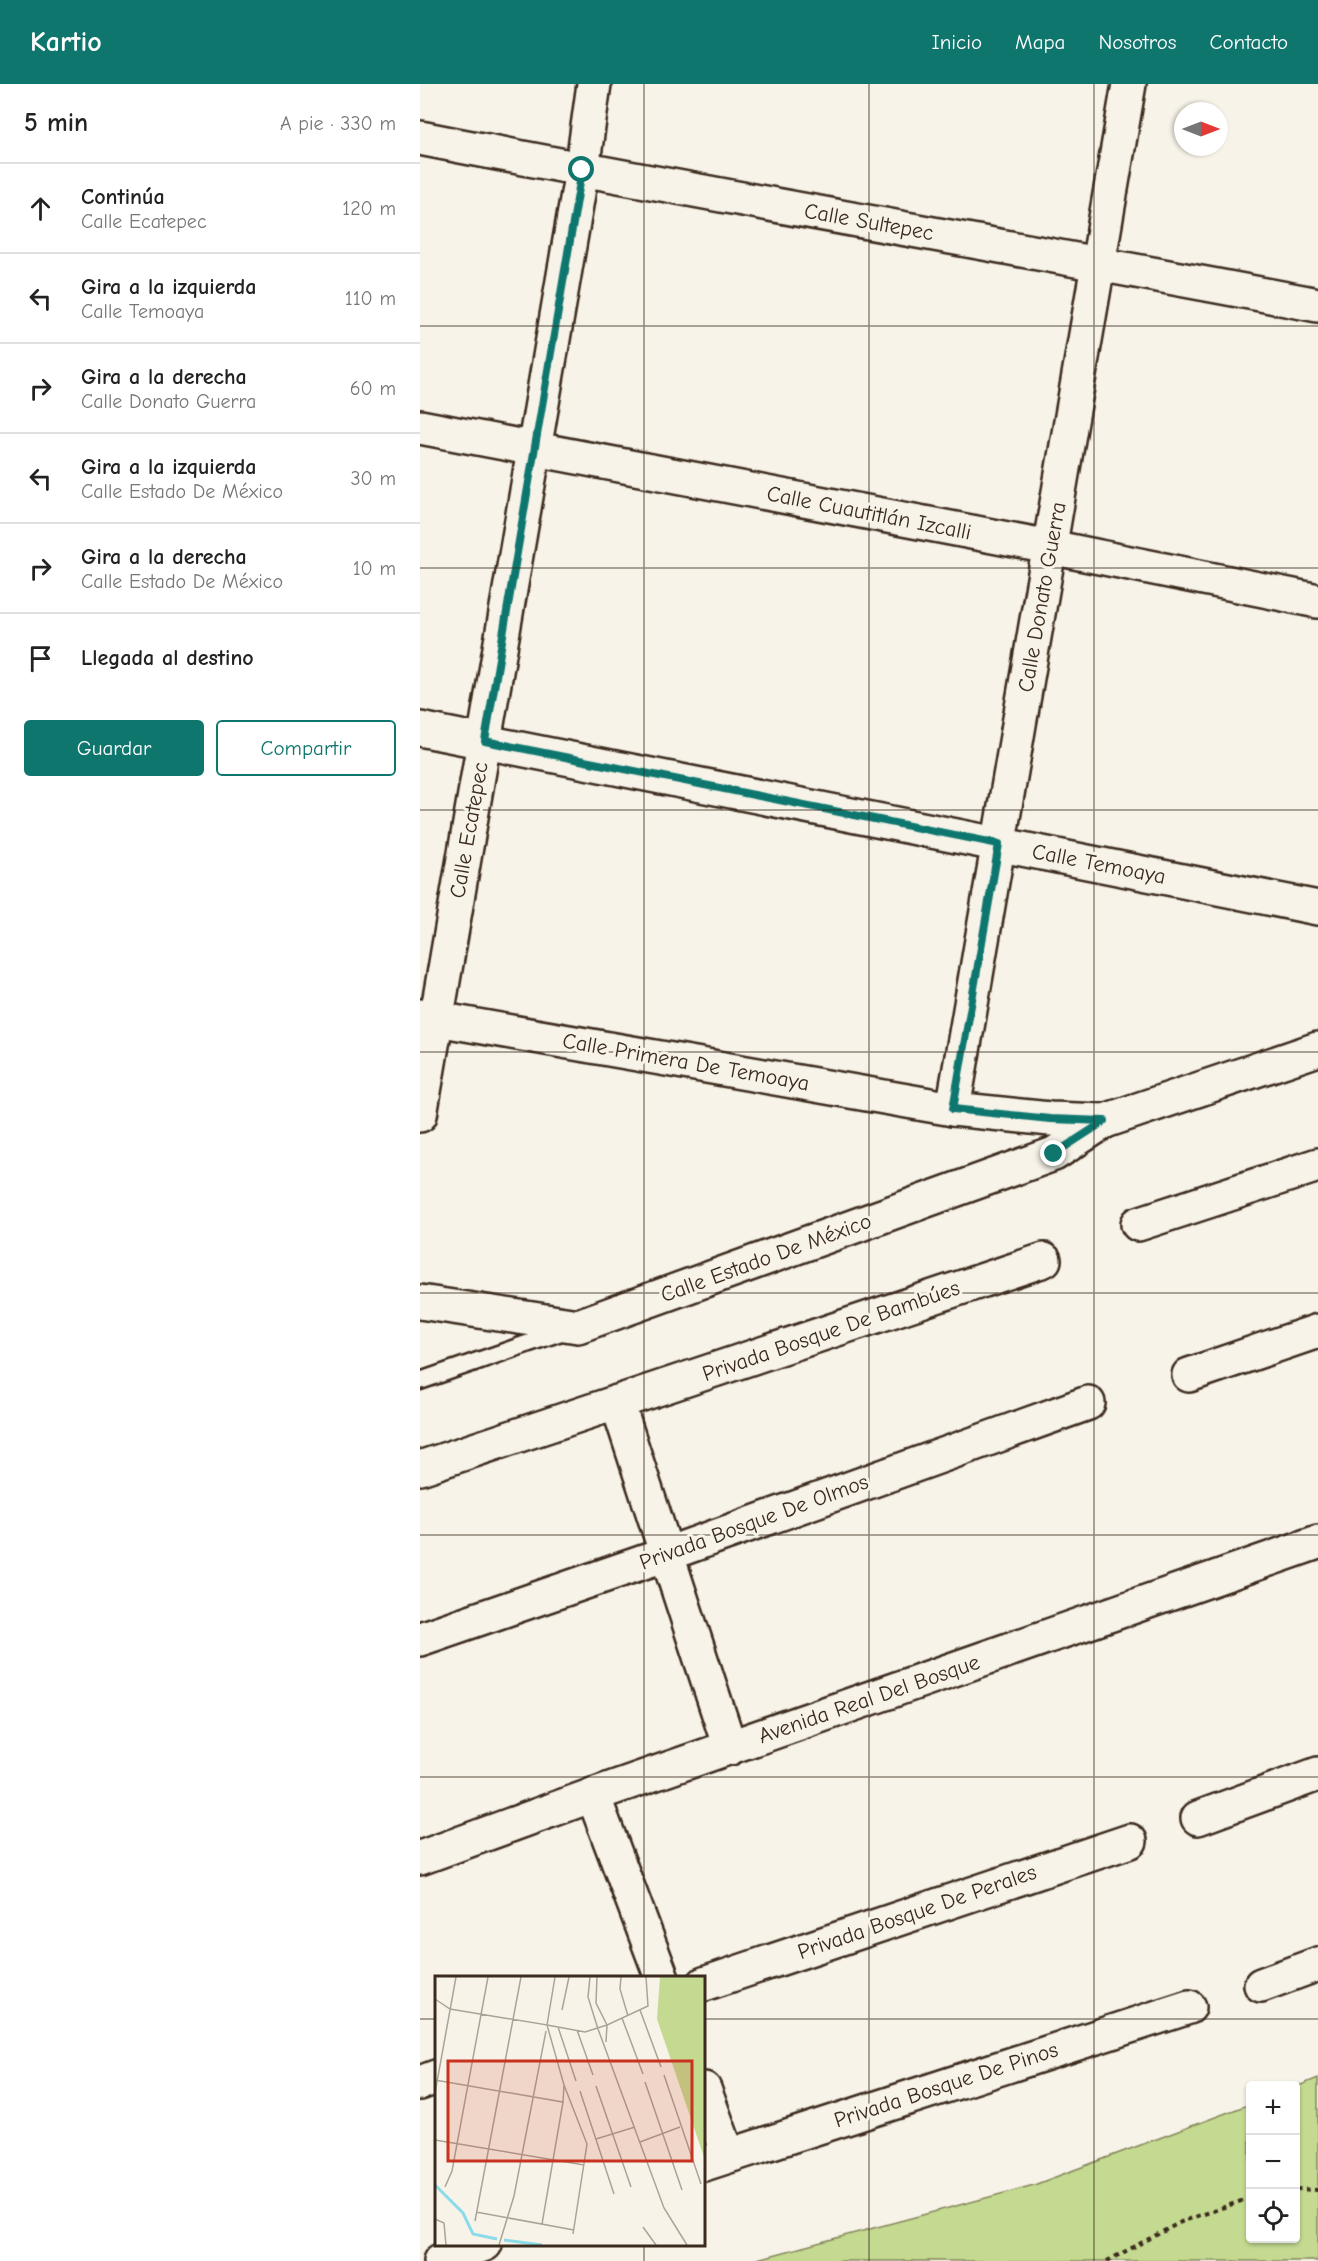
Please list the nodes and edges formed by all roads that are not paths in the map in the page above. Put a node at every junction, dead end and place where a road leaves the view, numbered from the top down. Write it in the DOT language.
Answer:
graph roads {
  1 [pos="594,84"];
  2 [pos="1129,84"];
  3 [pos="420,138"];
  4 [pos="582,170"];
  5 [pos="1099,263"];
  6 [pos="1318,305"];
  7 [pos="420,427"];
  8 [pos="535,449"];
  9 [pos="1050,548"];
  10 [pos="1318,601"];
  11 [pos="420,729"];
  12 [pos="485,741"];
  13 [pos="999,844"];
  14 [pos="1318,908"];
  15 [pos="428,1017"];
  16 [pos="1318,1049"];
  17 [pos="953,1109"];
  18 [pos="420,1115"];
  19 [pos="1105,1121"];
  20 [pos="1318,1165"];
  21 [pos="1138,1224"];
  22 [pos="1044,1260"];
  23 [pos="420,1302"];
  24 [pos="578,1326"];
  25 [pos="1318,1331"];
  26 [pos="1189,1375"];
  27 [pos="420,1381"];
  28 [pos="618,1402"];
  29 [pos="1088,1403"];
  30 [pos="420,1468"];
  31 [pos="1318,1542"];
  32 [pos="667,1554"];
  33 [pos="420,1639"];
  34 [pos="730,1748"];
  35 [pos="1318,1774"];
  36 [pos="593,1795"];
  37 [pos="1198,1818"];
  38 [pos="1130,1841"];
  39 [pos="420,1858"];
  40 [pos="1318,1964"];
  41 [pos="662,1976"];
  42 [pos="705,1984"];
  43 [pos="1261,1985"];
  44 [pos="1189,2007"];
  45 [pos="435,2077"];
  46 [pos="420,2083"];
  47 [pos="705,2095"];
  48 [pos="716,2159"];
  49 [pos="480,2246"];
  50 [pos="440,2261"];
  1 -- 4 [label="street, Calle Ecatepec"];
  2 -- 5 [label="street, Calle Donato Guerra"];
  3 -- 4 [label="street, Calle Sultepec"];
  4 -- 5 [label="street, Calle Sultepec"];
  4 -- 8 [label="street, Calle Ecatepec"];
  5 -- 6 [label="street, Calle Sultepec"];
  5 -- 9 [label="street, Calle Donato Guerra"];
  7 -- 8 [label="street, Calle Cuautitlán Izcalli"];
  8 -- 9 [label="street, Calle Cuautitlán Izcalli"];
  8 -- 12 [label="street, Calle Ecatepec"];
  9 -- 10 [label="street, Calle Cuautitlán Izcalli"];
  9 -- 13 [label="street, Calle Donato Guerra"];
  11 -- 12 [label="street, Calle Temoaya"];
  12 -- 13 [label="street, Calle Temoaya"];
  12 -- 15 [label="street, Calle Ecatepec"];
  13 -- 14 [label="street, Calle Temoaya"];
  13 -- 17 [label="street, Calle Donato Guerra"];
  15 -- 17 [label="street, Calle Primera De Temoaya"];
  15 -- 18 [label="street, Calle Ecatepec"];
  16 -- 19 [label="street, Calle Estado De México"];
  17 -- 19 [label="street, Calle Estado De México"];
  19 -- 24 [label="street, Calle Estado De México"];
  20 -- 21 [label="street"];
  22 -- 28 [label="street, Privada Bosque De Bambúes"];
  23 -- 24 [label="street"];
  24 -- 27 [label="lane, Calle Estado De México"];
  25 -- 26 [label="street"];
  28 -- 30 [label="street, Privada Bosque De Bambúes"];
  28 -- 32 [label="street"];
  29 -- 32 [label="street, Privada Bosque De Olmos"];
  31 -- 34 [label="street, Avenida Real Del Bosque"];
  32 -- 33 [label="street, Privada Bosque De Olmos"];
  32 -- 34 [label="street"];
  34 -- 36 [label="street, Avenida Real Del Bosque"];
  35 -- 37 [label="street"];
  36 -- 39 [label="street, Avenida Real Del Bosque"];
  36 -- 41 [label="street"];
  38 -- 42 [label="street, Privada Bosque De Perales"];
  40 -- 43 [label="street"];
  44 -- 48 [label="street, Privada Bosque De Pinos"];
  45 -- 46 [label="street"];
  47 -- 48 [label="street"];
  49 -- 50 [label="street"];
}
